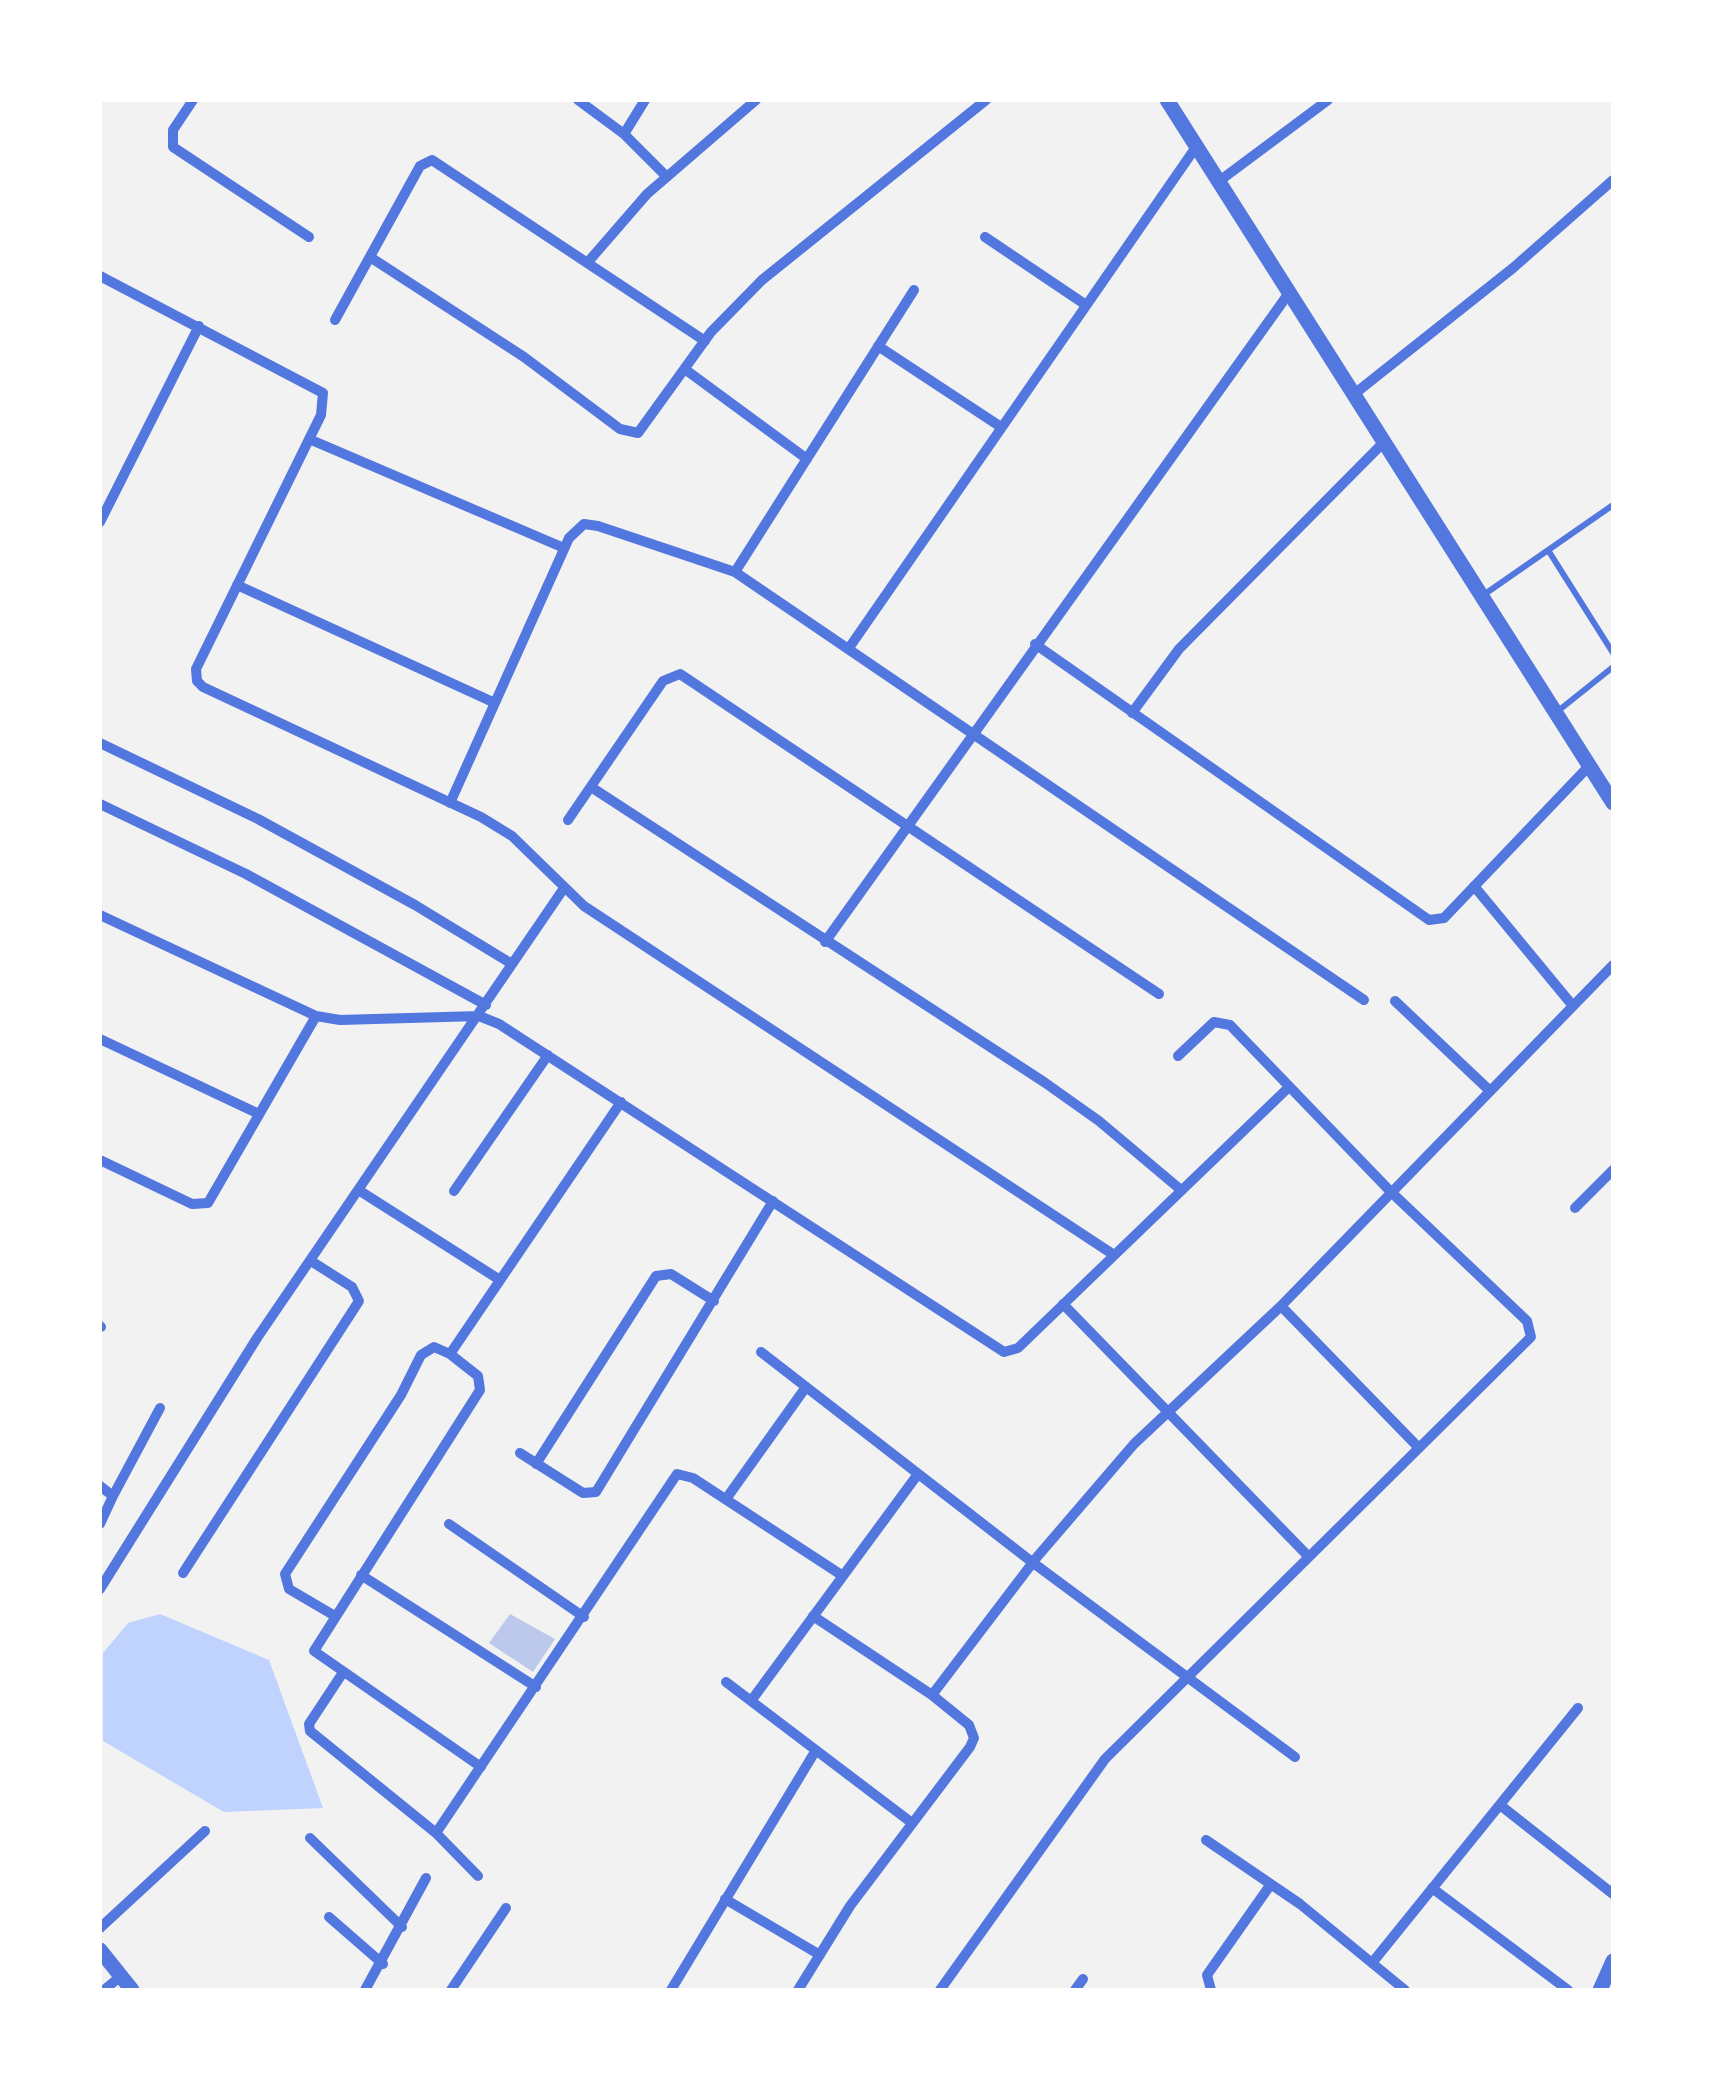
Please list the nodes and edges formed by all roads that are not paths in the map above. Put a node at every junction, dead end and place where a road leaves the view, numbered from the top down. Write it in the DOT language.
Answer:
graph roads {
  1 [pos="193,100"];
  2 [pos="578,100"];
  3 [pos="644,100"];
  4 [pos="756,100"];
  5 [pos="986,100"];
  6 [pos="1166,100"];
  7 [pos="1328,100"];
  8 [pos="624,134"];
  9 [pos="1196,147"];
  10 [pos="667,177"];
  11 [pos="1613,180"];
  12 [pos="1218,182"];
  13 [pos="985,237"];
  14 [pos="309,238"];
  15 [pos="370,256"];
  16 [pos="588,262"];
  17 [pos="100,276"];
  18 [pos="914,290"];
  19 [pos="1289,294"];
  20 [pos="1086,305"];
  21 [pos="335,320"];
  22 [pos="199,326"];
  23 [pos="705,342"];
  24 [pos="878,346"];
  25 [pos="686,370"];
  26 [pos="1353,394"];
  27 [pos="1001,427"];
  28 [pos="309,439"];
  29 [pos="1383,442"];
  30 [pos="806,459"];
  31 [pos="1613,505"];
  32 [pos="100,522"];
  33 [pos="564,548"];
  34 [pos="1548,550"];
  35 [pos="734,572"];
  36 [pos="237,586"];
  37 [pos="1481,596"];
  38 [pos="1035,644"];
  39 [pos="849,648"];
  40 [pos="1613,653"];
  41 [pos="1613,667"];
  42 [pos="495,703"];
  43 [pos="1557,712"];
  44 [pos="1132,713"];
  45 [pos="973,730"];
  46 [pos="100,743"];
  47 [pos="1590,766"];
  48 [pos="591,787"];
  49 [pos="450,803"];
  50 [pos="1613,803"];
  51 [pos="100,804"];
  52 [pos="568,820"];
  53 [pos="906,826"];
  54 [pos="1474,886"];
  55 [pos="564,888"];
  56 [pos="100,914"];
  57 [pos="825,942"];
  58 [pos="512,964"];
  59 [pos="1613,965"];
  60 [pos="1158,994"];
  61 [pos="1364,1000"];
  62 [pos="1394,1001"];
  63 [pos="486,1005"];
  64 [pos="1573,1006"];
  65 [pos="316,1016"];
  66 [pos="478,1016"];
  67 [pos="100,1039"];
  68 [pos="548,1055"];
  69 [pos="1178,1056"];
  70 [pos="1289,1087"];
  71 [pos="1490,1090"];
  72 [pos="621,1102"];
  73 [pos="259,1114"];
  74 [pos="100,1160"];
  75 [pos="1613,1170"];
  76 [pos="1181,1190"];
  77 [pos="360,1191"];
  78 [pos="1390,1191"];
  79 [pos="454,1192"];
  80 [pos="773,1201"];
  81 [pos="1575,1208"];
  82 [pos="1114,1255"];
  83 [pos="312,1261"];
  84 [pos="500,1280"];
  85 [pos="714,1301"];
  86 [pos="1063,1304"];
  87 [pos="1280,1306"];
  88 [pos="761,1352"];
  89 [pos="450,1354"];
  90 [pos="806,1387"];
  91 [pos="160,1408"];
  92 [pos="1168,1412"];
  93 [pos="1419,1448"];
  94 [pos="520,1453"];
  95 [pos="536,1464"];
  96 [pos="918,1474"];
  97 [pos="100,1486"];
  98 [pos="113,1496"];
  99 [pos="726,1500"];
  100 [pos="100,1524"];
  101 [pos="448,1524"];
  102 [pos="1307,1555"];
  103 [pos="1032,1562"];
  104 [pos="183,1573"];
  105 [pos="360,1575"];
  106 [pos="843,1576"];
  107 [pos="102,1583"];
  108 [pos="334,1616"];
  109 [pos="584,1616"];
  110 [pos="813,1616"];
  111 [pos="342,1674"];
  112 [pos="1189,1679"];
  113 [pos="726,1682"];
  114 [pos="536,1687"];
  115 [pos="932,1695"];
  116 [pos="750,1701"];
  117 [pos="1578,1708"];
  118 [pos="816,1750"];
  119 [pos="1295,1757"];
  120 [pos="481,1767"];
  121 [pos="1500,1804"];
  122 [pos="912,1823"];
  123 [pos="205,1831"];
  124 [pos="436,1833"];
  125 [pos="310,1838"];
  126 [pos="1206,1840"];
  127 [pos="478,1876"];
  128 [pos="426,1878"];
  129 [pos="1271,1884"];
  130 [pos="1432,1888"];
  131 [pos="1613,1894"];
  132 [pos="725,1899"];
  133 [pos="506,1908"];
  134 [pos="329,1918"];
  135 [pos="402,1927"];
  136 [pos="100,1928"];
  137 [pos="100,1950"];
  138 [pos="820,1955"];
  139 [pos="1613,1961"];
  140 [pos="1372,1963"];
  141 [pos="383,1964"];
  142 [pos="121,1976"];
  143 [pos="1083,1979"];
  144 [pos="104,1990"];
  145 [pos="132,1990"];
  146 [pos="365,1990"];
  147 [pos="451,1990"];
  148 [pos="671,1990"];
  149 [pos="798,1990"];
  150 [pos="940,1990"];
  151 [pos="1075,1990"];
  152 [pos="1212,1990"];
  153 [pos="1404,1990"];
  154 [pos="1568,1990"];
  155 [pos="1600,1990"];
  1 -- 14 [label="street"];
  2 -- 8 [label="street"];
  3 -- 8 [label="street"];
  4 -- 10 [label="street"];
  5 -- 23 [label="street"];
  6 -- 9 [label="street"];
  7 -- 12 [label="street"];
  8 -- 10 [label="street"];
  9 -- 12 [label="street"];
  9 -- 20 [label="street"];
  10 -- 16 [label="street"];
  11 -- 26 [label="street"];
  12 -- 19 [label="street"];
  13 -- 20 [label="street"];
  15 -- 16 [label="street"];
  15 -- 21 [label="street"];
  15 -- 25 [label="street"];
  16 -- 23 [label="street"];
  17 -- 22 [label="street"];
  18 -- 24 [label="street"];
  19 -- 26 [label="street"];
  19 -- 38 [label="street"];
  20 -- 27 [label="street"];
  22 -- 28 [label="street"];
  22 -- 32 [label="street"];
  23 -- 25 [label="street"];
  24 -- 27 [label="street"];
  24 -- 30 [label="street"];
  25 -- 30 [label="street"];
  26 -- 29 [label="street"];
  27 -- 39 [label="street"];
  28 -- 33 [label="street"];
  28 -- 36 [label="street"];
  29 -- 37 [label="street"];
  29 -- 44 [label="street"];
  30 -- 35 [label="street"];
  31 -- 34 [label="lane"];
  33 -- 35 [label="street"];
  33 -- 42 [label="street"];
  34 -- 37 [label="lane"];
  34 -- 40 [label="lane"];
  35 -- 39 [label="street"];
  36 -- 42 [label="street"];
  36 -- 49 [label="street"];
  37 -- 43 [label="street"];
  38 -- 44 [label="street"];
  38 -- 45 [label="street"];
  39 -- 45 [label="street"];
  41 -- 43 [label="lane"];
  42 -- 49 [label="street"];
  43 -- 47 [label="street"];
  44 -- 54 [label="street"];
  45 -- 53 [label="street"];
  45 -- 61 [label="street"];
  46 -- 58 [label="street"];
  47 -- 50 [label="street"];
  47 -- 54 [label="street"];
  48 -- 52 [label="street"];
  48 -- 53 [label="street"];
  48 -- 57 [label="street"];
  49 -- 55 [label="street"];
  51 -- 63 [label="street"];
  53 -- 57 [label="street"];
  53 -- 60 [label="street"];
  54 -- 64 [label="street"];
  55 -- 58 [label="street"];
  55 -- 82 [label="street"];
  56 -- 65 [label="street"];
  57 -- 76 [label="street"];
  58 -- 63 [label="street"];
  59 -- 64 [label="street"];
  62 -- 71 [label="street"];
  63 -- 66 [label="street"];
  64 -- 71 [label="street"];
  65 -- 66 [label="street"];
  65 -- 73 [label="street"];
  66 -- 68 [label="street"];
  66 -- 77 [label="street"];
  67 -- 73 [label="street"];
  68 -- 72 [label="street"];
  68 -- 79 [label="street"];
  69 -- 70 [label="street"];
  70 -- 76 [label="street"];
  70 -- 78 [label="street"];
  71 -- 78 [label="street"];
  72 -- 80 [label="street"];
  72 -- 84 [label="street"];
  73 -- 74 [label="street"];
  75 -- 81 [label="street"];
  76 -- 82 [label="street"];
  77 -- 83 [label="street"];
  77 -- 84 [label="street"];
  78 -- 87 [label="street"];
  78 -- 93 [label="street"];
  80 -- 85 [label="street"];
  80 -- 86 [label="street"];
  82 -- 86 [label="street"];
  83 -- 104 [label="street"];
  83 -- 107 [label="street"];
  84 -- 89 [label="street"];
  85 -- 95 [label="street"];
  85 -- 95 [label="street"];
  86 -- 92 [label="street"];
  87 -- 92 [label="street"];
  87 -- 93 [label="street"];
  88 -- 90 [label="street"];
  89 -- 105 [label="street"];
  89 -- 108 [label="street"];
  90 -- 96 [label="street"];
  90 -- 99 [label="street"];
  91 -- 98 [label="street"];
  92 -- 102 [label="street"];
  92 -- 103 [label="street"];
  93 -- 102 [label="street"];
  94 -- 95 [label="street"];
  96 -- 103 [label="street"];
  96 -- 106 [label="street"];
  97 -- 98 [label="street"];
  98 -- 100 [label="street"];
  99 -- 106 [label="street"];
  99 -- 109 [label="street"];
  101 -- 109 [label="street"];
  102 -- 112 [label="street"];
  103 -- 112 [label="street"];
  103 -- 115 [label="street"];
  105 -- 108 [label="street"];
  105 -- 114 [label="street"];
  106 -- 110 [label="street"];
  108 -- 111 [label="street"];
  109 -- 114 [label="street"];
  110 -- 115 [label="street"];
  110 -- 116 [label="street"];
  111 -- 120 [label="street"];
  111 -- 124 [label="street"];
  112 -- 119 [label="street"];
  112 -- 150 [label="street"];
  113 -- 116 [label="street"];
  114 -- 120 [label="street"];
  115 -- 122 [label="street"];
  116 -- 118 [label="street"];
  117 -- 121 [label="street"];
  118 -- 122 [label="street"];
  118 -- 132 [label="street"];
  120 -- 124 [label="street"];
  121 -- 130 [label="street"];
  121 -- 131 [label="street"];
  122 -- 138 [label="street"];
  123 -- 136 [label="street"];
  124 -- 127 [label="street"];
  125 -- 135 [label="street"];
  126 -- 129 [label="street"];
  128 -- 135 [label="street"];
  129 -- 140 [label="street"];
  129 -- 152 [label="street"];
  130 -- 140 [label="street"];
  130 -- 154 [label="street"];
  132 -- 138 [label="street"];
  132 -- 148 [label="street"];
  133 -- 147 [label="street"];
  134 -- 141 [label="street"];
  135 -- 141 [label="street"];
  137 -- 142 [label="street"];
  138 -- 149 [label="street"];
  139 -- 155 [label="street"];
  140 -- 153 [label="street"];
  141 -- 146 [label="street"];
  142 -- 144 [label="street"];
  142 -- 145 [label="street"];
  143 -- 151 [label="street"];
}
